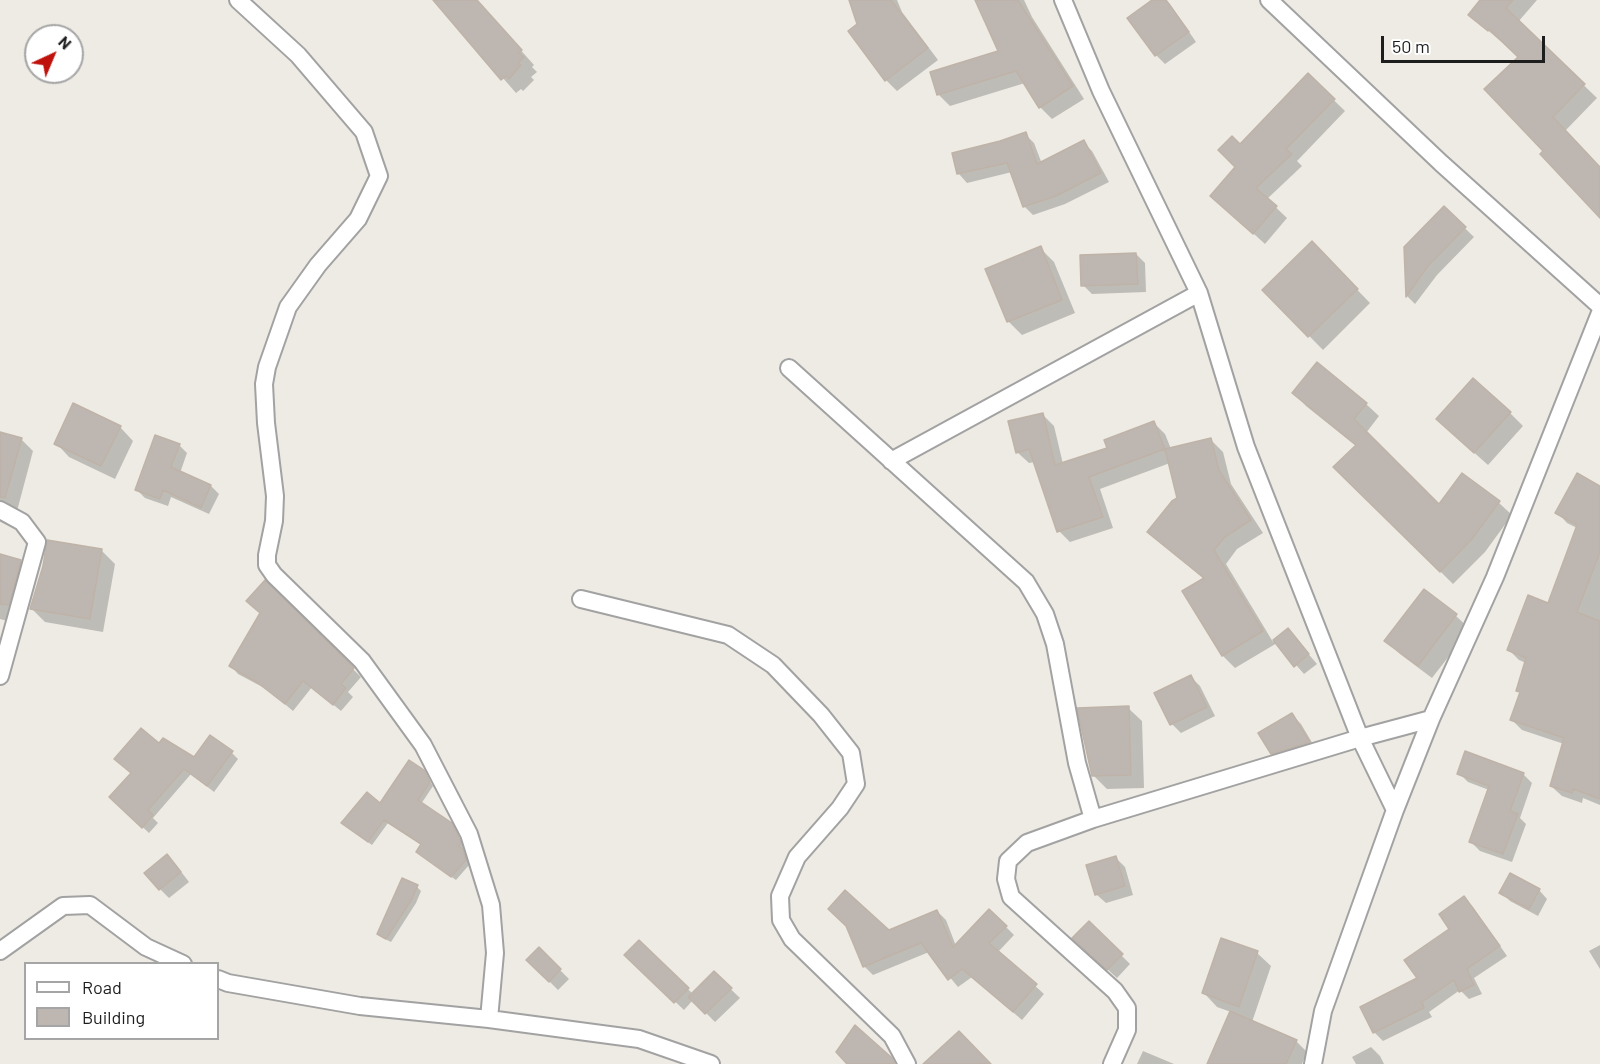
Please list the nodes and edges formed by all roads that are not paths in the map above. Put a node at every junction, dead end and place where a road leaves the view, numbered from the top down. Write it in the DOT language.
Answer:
graph roads {
  1 [pos="238,0"];
  2 [pos="1064,0"];
  3 [pos="1281,4"];
  4 [pos="1199,293"];
  5 [pos="1600,306"];
  6 [pos="1600,313"];
  7 [pos="789,368"];
  8 [pos="891,461"];
  9 [pos="0,510"];
  10 [pos="581,599"];
  11 [pos="0,676"];
  12 [pos="1431,719"];
  13 [pos="1360,738"];
  14 [pos="1395,810"];
  15 [pos="1093,819"];
  16 [pos="0,951"];
  17 [pos="181,962"];
  18 [pos="219,980"];
  19 [pos="489,1019"];
  20 [pos="711,1064"];
  21 [pos="908,1064"];
  22 [pos="1112,1064"];
  23 [pos="1313,1064"];
  1 -- 19 [label="street"];
  2 -- 4 [label="street"];
  3 -- 5 [label="street"];
  4 -- 8 [label="street"];
  4 -- 13 [label="street"];
  6 -- 12 [label="street"];
  7 -- 8 [label="street"];
  8 -- 15 [label="street"];
  9 -- 11 [label="street"];
  10 -- 21 [label="street"];
  12 -- 13 [label="street"];
  12 -- 14 [label="street"];
  13 -- 14 [label="street"];
  13 -- 15 [label="street"];
  14 -- 23 [label="street"];
  15 -- 22 [label="street"];
  16 -- 17 [label="street"];
  18 -- 19 [label="street"];
  19 -- 20 [label="street"];
}
